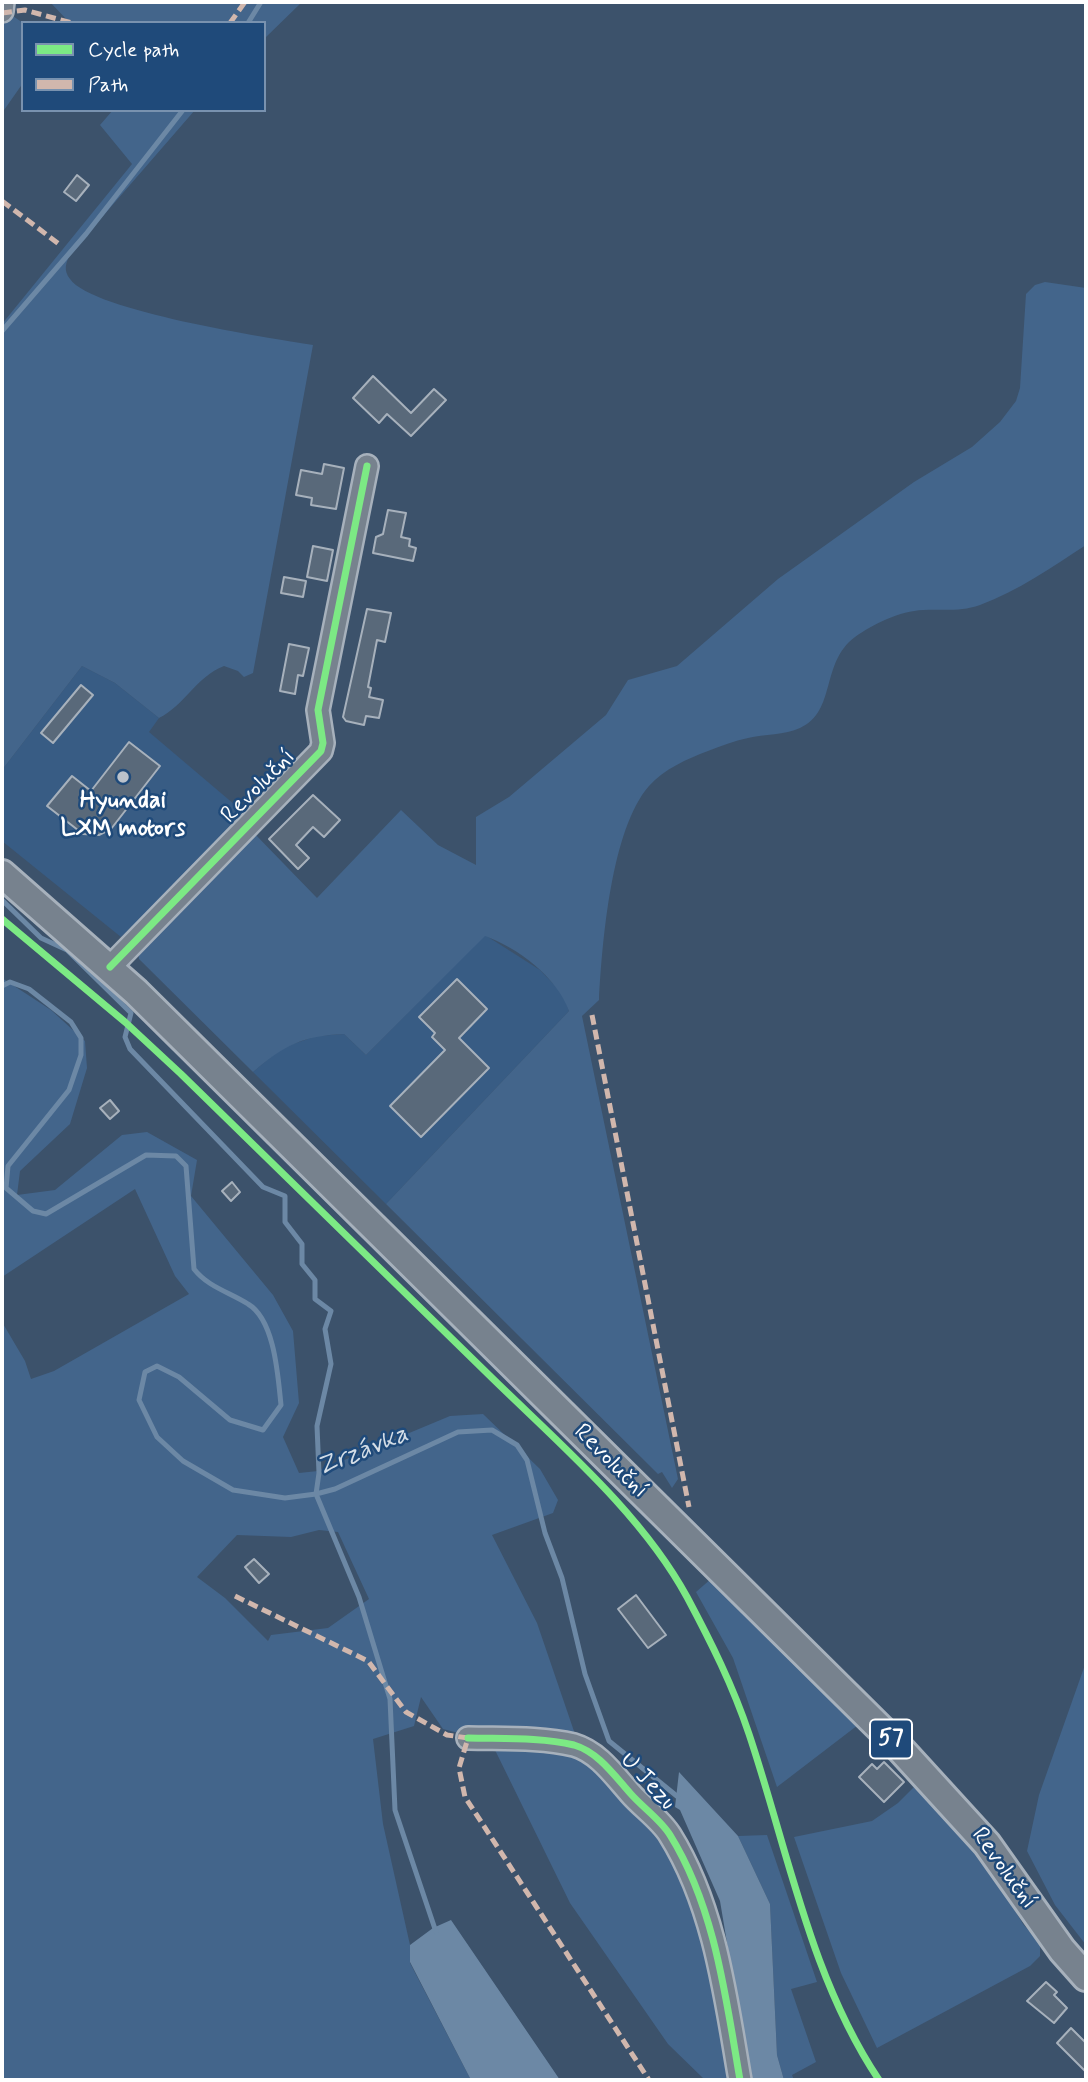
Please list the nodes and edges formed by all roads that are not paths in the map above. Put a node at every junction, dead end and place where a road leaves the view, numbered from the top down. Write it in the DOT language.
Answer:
graph roads {
  1 [pos="2,2"];
  2 [pos="2,11"];
  3 [pos="367,466"];
  4 [pos="2,874"];
  5 [pos="110,967"];
  6 [pos="468,1738"];
  7 [pos="1086,1977"];
  8 [pos="740,2080"];
  1 -- 2 [label="street"];
  3 -- 5 [label="street, Revoluční"];
  4 -- 5 [label="main road, Revoluční / 57"];
  5 -- 7 [label="main road, Revoluční / 57"];
  6 -- 8 [label="street, U Jezu"];
}
